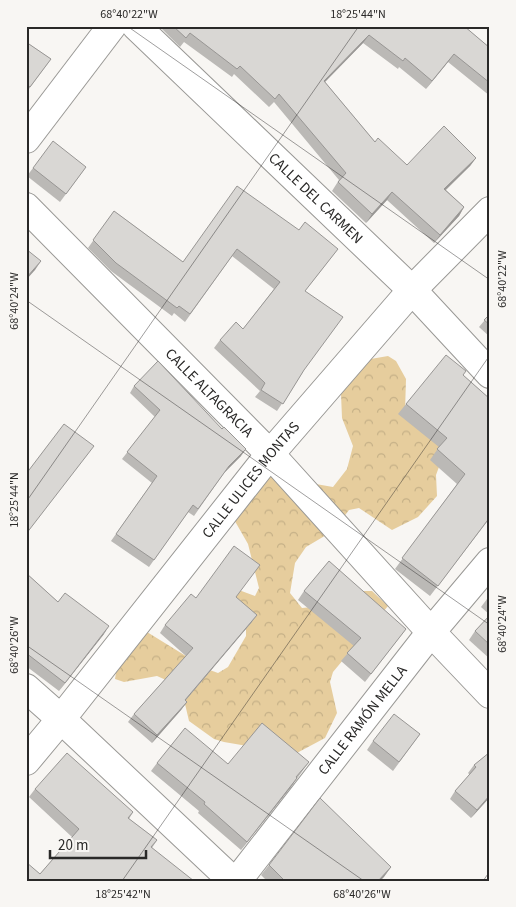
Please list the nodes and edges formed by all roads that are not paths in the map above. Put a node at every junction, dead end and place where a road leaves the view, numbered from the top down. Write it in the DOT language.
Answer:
graph roads {
  1 [pos="112,26"];
  2 [pos="136,26"];
  3 [pos="26,139"];
  4 [pos="26,207"];
  5 [pos="490,211"];
  6 [pos="412,290"];
  7 [pos="490,374"];
  8 [pos="270,454"];
  9 [pos="490,562"];
  10 [pos="431,632"];
  11 [pos="26,688"];
  12 [pos="490,694"];
  13 [pos="61,719"];
  14 [pos="26,761"];
  15 [pos="233,881"];
  16 [pos="237,881"];
  1 -- 3 [label="street"];
  2 -- 6 [label="street, CALLE DEL CARMEN"];
  4 -- 8 [label="street, CALLE ALTAGRACIA"];
  5 -- 6 [label="street, CALLE ULICES MONTAS"];
  6 -- 7 [label="street, CALLE DEL CARMEN"];
  6 -- 8 [label="street, CALLE ULICES MONTAS"];
  8 -- 10 [label="street, CALLE ALTAGRACIA"];
  8 -- 13 [label="street, CALLE ULICES MONTAS"];
  9 -- 10 [label="street, CALLE RAMÓN MELLA"];
  10 -- 12 [label="street, CALLE ALTAGRACIA"];
  10 -- 16 [label="street, CALLE RAMÓN MELLA"];
  11 -- 13 [label="street"];
  13 -- 14 [label="street, CALLE ULICES MONTAS"];
  13 -- 15 [label="street"];
}
